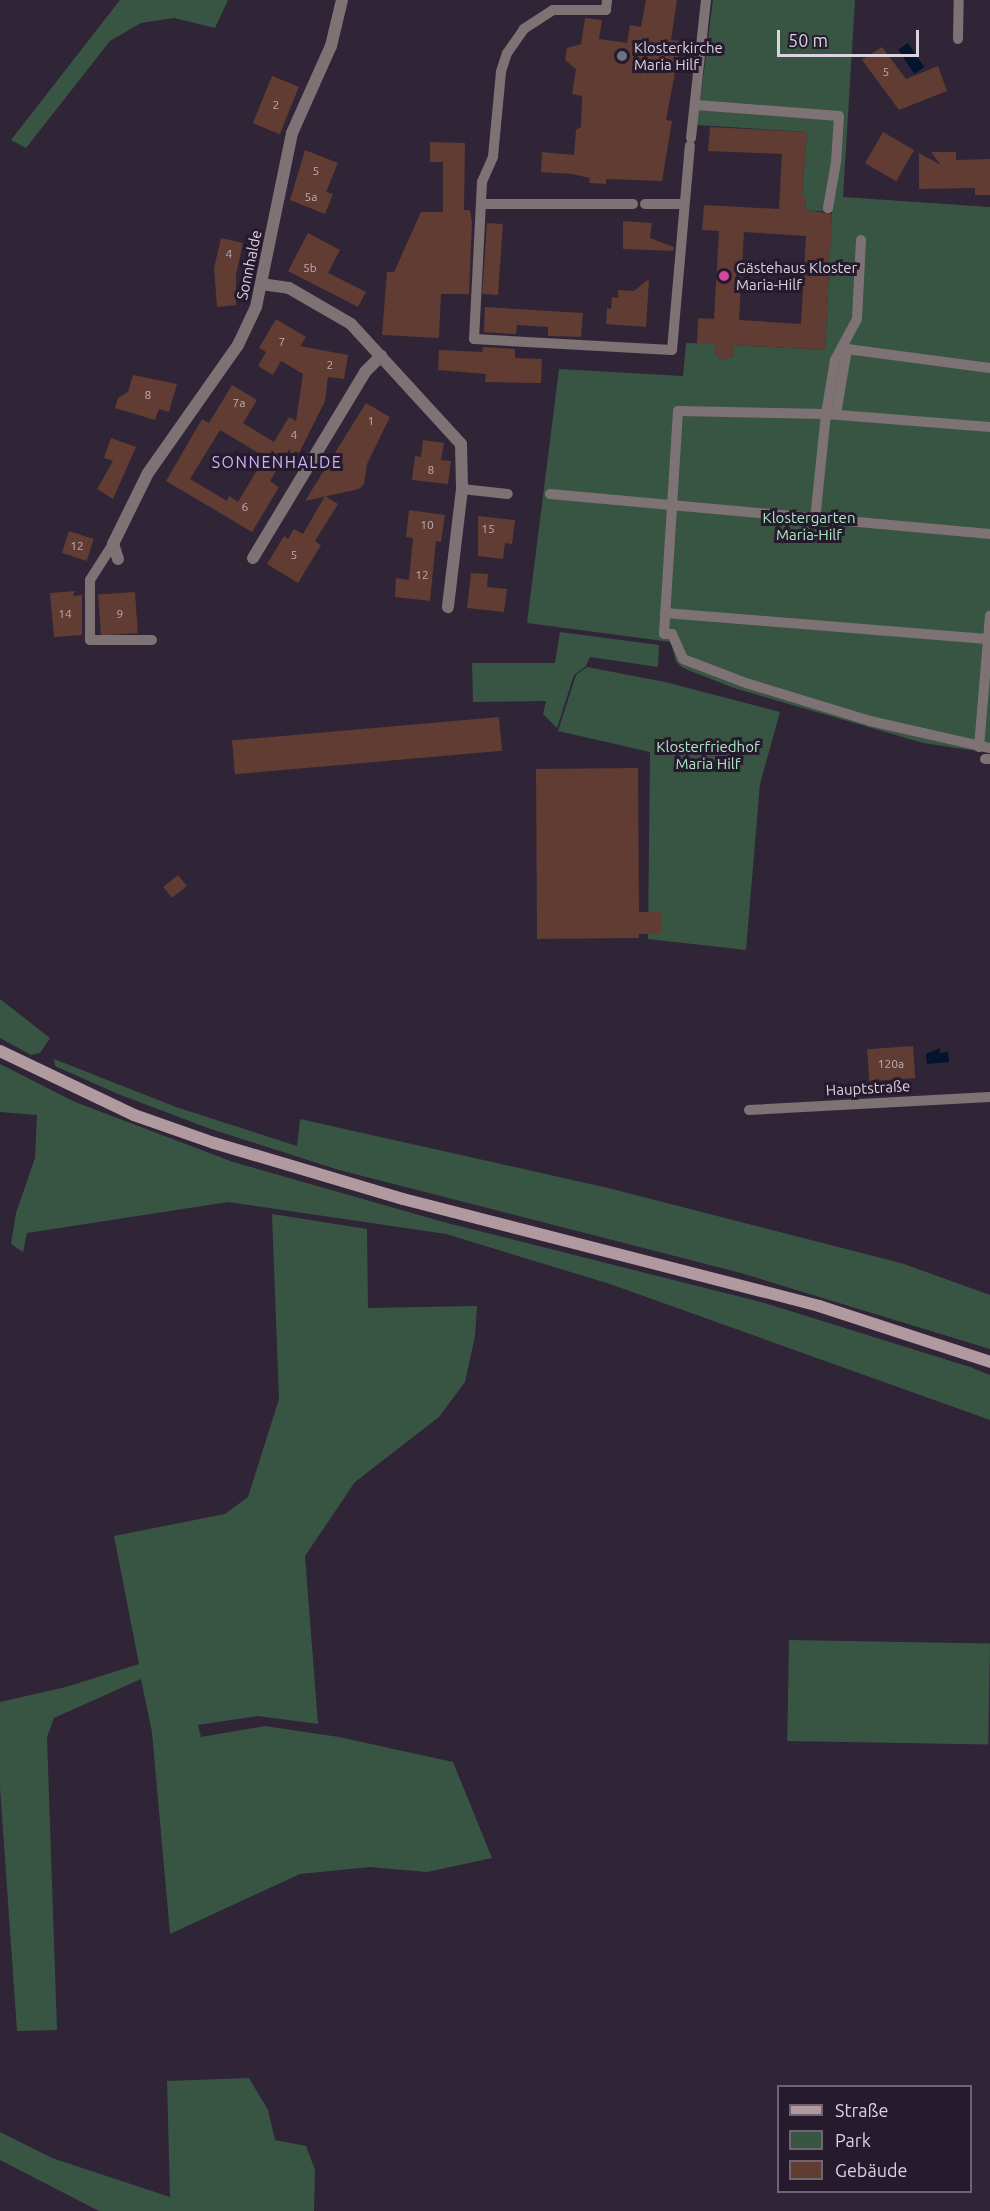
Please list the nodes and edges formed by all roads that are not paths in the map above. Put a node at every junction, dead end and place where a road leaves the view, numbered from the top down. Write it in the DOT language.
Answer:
graph roads {
  1 [pos="342,0"];
  2 [pos="608,0"];
  3 [pos="706,0"];
  4 [pos="959,0"];
  5 [pos="958,39"];
  6 [pos="696,105"];
  7 [pos="481,204"];
  8 [pos="633,204"];
  9 [pos="645,204"];
  10 [pos="684,204"];
  11 [pos="828,208"];
  12 [pos="861,240"];
  13 [pos="261,284"];
  14 [pos="381,356"];
  15 [pos="990,368"];
  16 [pos="831,414"];
  17 [pos="990,427"];
  18 [pos="462,489"];
  19 [pos="508,494"];
  20 [pos="550,494"];
  21 [pos="672,505"];
  22 [pos="815,520"];
  23 [pos="990,534"];
  24 [pos="113,544"];
  25 [pos="253,558"];
  26 [pos="118,559"];
  27 [pos="448,606"];
  28 [pos="665,613"];
  29 [pos="990,615"];
  30 [pos="989,639"];
  31 [pos="152,640"];
  32 [pos="985,747"];
  33 [pos="0,1051"];
  34 [pos="990,1097"];
  35 [pos="748,1110"];
  36 [pos="990,1362"];
  1 -- 13 [label="street, Sonnhalde"];
  2 -- 7 [label="lane"];
  3 -- 6 [label="lane"];
  4 -- 5 [label="lane"];
  6 -- 10 [label="lane"];
  6 -- 11 [label="lane"];
  7 -- 8 [label="lane"];
  7 -- 10 [label="lane"];
  9 -- 10 [label="lane"];
  12 -- 16 [label="lane"];
  13 -- 14 [label="street"];
  13 -- 24 [label="street, Sonnhalde"];
  14 -- 18 [label="street"];
  14 -- 25 [label="street"];
  15 -- 16 [label="lane"];
  16 -- 17 [label="lane"];
  16 -- 21 [label="lane"];
  16 -- 22 [label="lane"];
  18 -- 19 [label="lane"];
  18 -- 27 [label="street"];
  20 -- 21 [label="lane"];
  21 -- 22 [label="lane"];
  21 -- 28 [label="lane"];
  22 -- 23 [label="lane"];
  24 -- 26 [label="street"];
  24 -- 31 [label="lane, Sonnhalde"];
  28 -- 30 [label="lane"];
  28 -- 32 [label="lane"];
  29 -- 30 [label="lane"];
  30 -- 32 [label="lane"];
  33 -- 36 [label="main road"];
  34 -- 35 [label="lane, Hauptstraße"];
}
